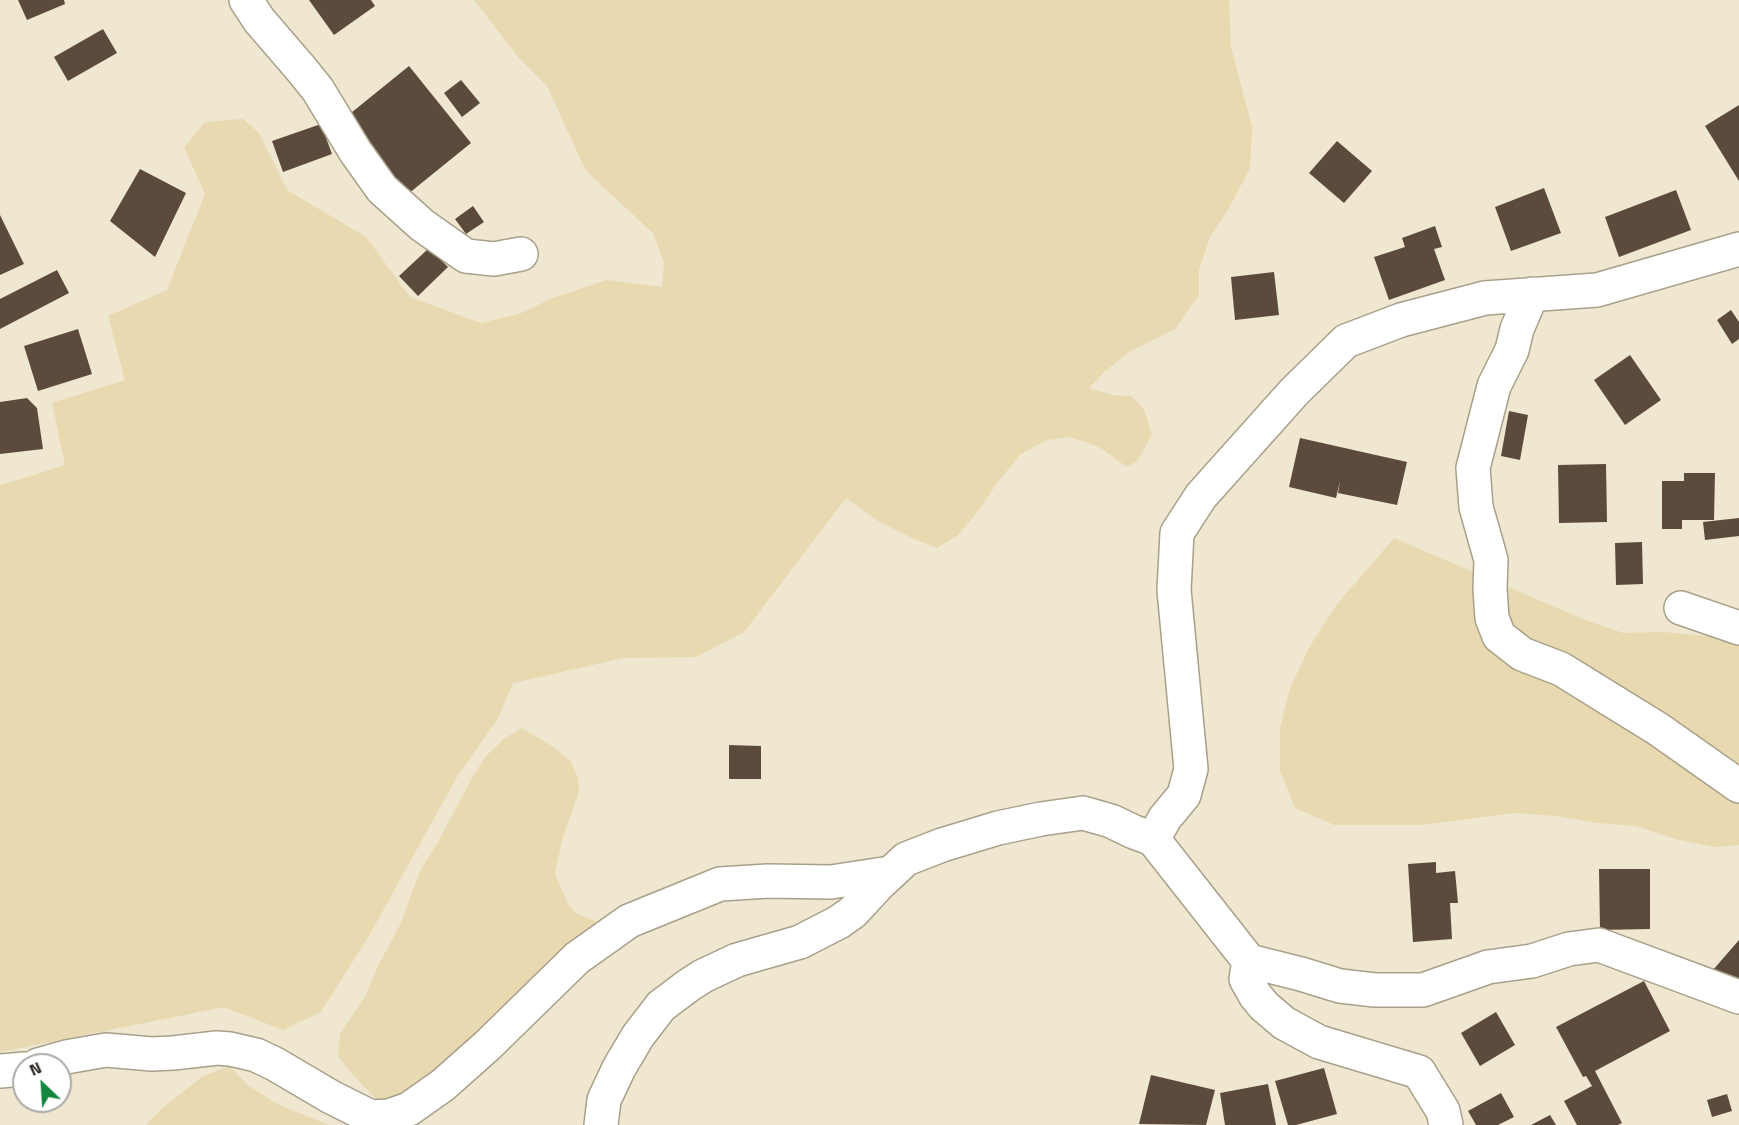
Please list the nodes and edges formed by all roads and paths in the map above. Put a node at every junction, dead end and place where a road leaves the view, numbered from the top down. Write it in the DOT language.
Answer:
graph roads {
  1 [pos="246,0"];
  2 [pos="1739,249"];
  3 [pos="521,254"];
  4 [pos="1533,294"];
  5 [pos="1681,608"];
  6 [pos="1739,628"];
  7 [pos="1739,786"];
  8 [pos="1153,839"];
  9 [pos="890,873"];
  10 [pos="1250,961"];
  11 [pos="1739,997"];
  12 [pos="72,1056"];
  13 [pos="601,1125"];
  14 [pos="1446,1125"];
  1 -- 3 [label="street"];
  2 -- 4 [label="street"];
  4 -- 7 [label="street"];
  4 -- 8 [label="street"];
  5 -- 6 [label="street"];
  8 -- 9 [label="street"];
  8 -- 10 [label="street"];
  9 -- 12 [label="street"];
  9 -- 13 [label="street"];
  10 -- 11 [label="street"];
  10 -- 14 [label="street"];
}
